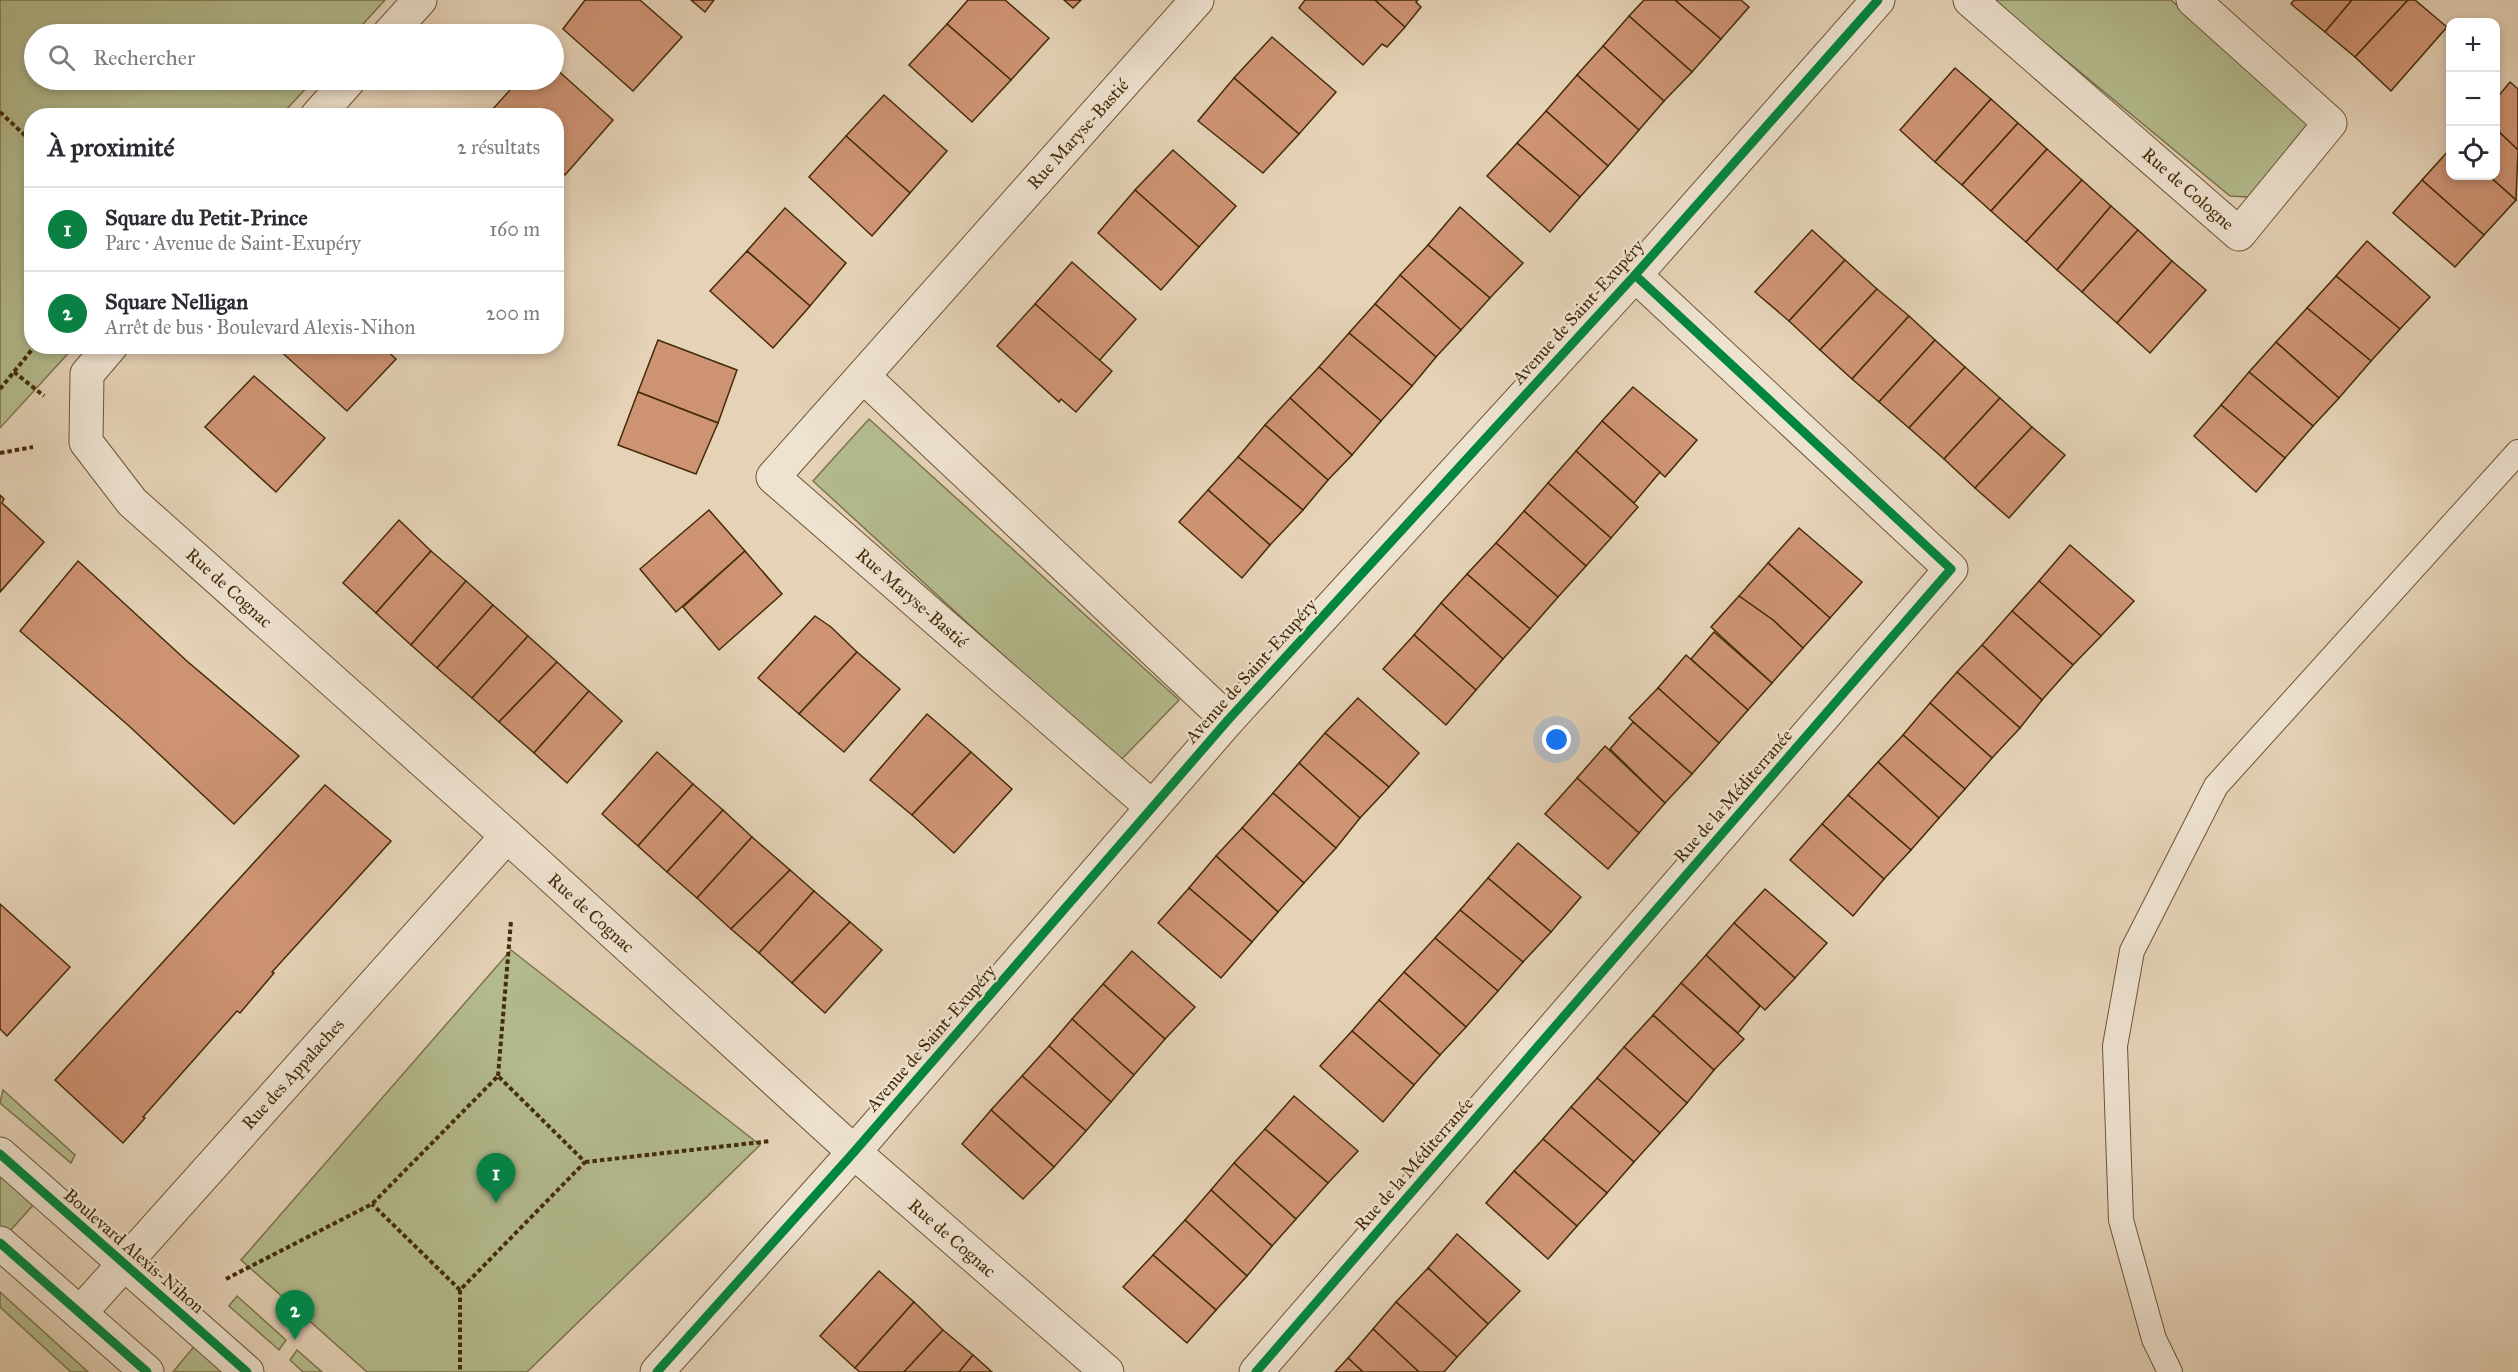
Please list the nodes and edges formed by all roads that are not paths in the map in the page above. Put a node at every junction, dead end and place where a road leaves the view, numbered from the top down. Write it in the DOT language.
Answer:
graph roads {
  1 [pos="420,0"];
  2 [pos="1197,0"];
  3 [pos="1878,0"];
  4 [pos="1970,0"];
  5 [pos="2193,0"];
  6 [pos="398,24"];
  7 [pos="340,90"];
  8 [pos="324,108"];
  9 [pos="1635,274"];
  10 [pos="104,354"];
  11 [pos="863,376"];
  12 [pos="2518,452"];
  13 [pos="1228,720"];
  14 [pos="1152,807"];
  15 [pos="507,836"];
  16 [pos="854,1152"];
  17 [pos="0,1154"];
  18 [pos="0,1243"];
  19 [pos="124,1264"];
  20 [pos="80,1313"];
  21 [pos="147,1372"];
  22 [pos="247,1372"];
  23 [pos="657,1372"];
  24 [pos="1107,1372"];
  25 [pos="1256,1372"];
  26 [pos="2170,1372"];
  1 -- 6 [label="street"];
  2 -- 11 [label="street, Rue Maryse-Bastié"];
  3 -- 9 [label="street, Avenue de Saint-Exupéry"];
  4 -- 5 [label="street, Rue de Cologne"];
  7 -- 8 [label="street"];
  9 -- 13 [label="street, Avenue de Saint-Exupéry"];
  9 -- 25 [label="street, Rue de la Méditerranée"];
  10 -- 15 [label="street, Rue de Cognac"];
  11 -- 13 [label="street"];
  11 -- 14 [label="street, Rue Maryse-Bastié"];
  12 -- 26 [label="lane"];
  13 -- 14 [label="street, Avenue de Saint-Exupéry"];
  14 -- 16 [label="street, Avenue de Saint-Exupéry"];
  15 -- 16 [label="street, Rue de Cognac"];
  15 -- 19 [label="street, Rue des Appalaches"];
  16 -- 23 [label="street, Avenue de Saint-Exupéry"];
  16 -- 24 [label="street, Rue de Cognac"];
  17 -- 19 [label="street, Boulevard Alexis-Nihon"];
  18 -- 20 [label="street"];
  19 -- 20 [label="street, Rue des Appalaches"];
  19 -- 22 [label="street, Boulevard Alexis-Nihon"];
  20 -- 21 [label="street"];
}
